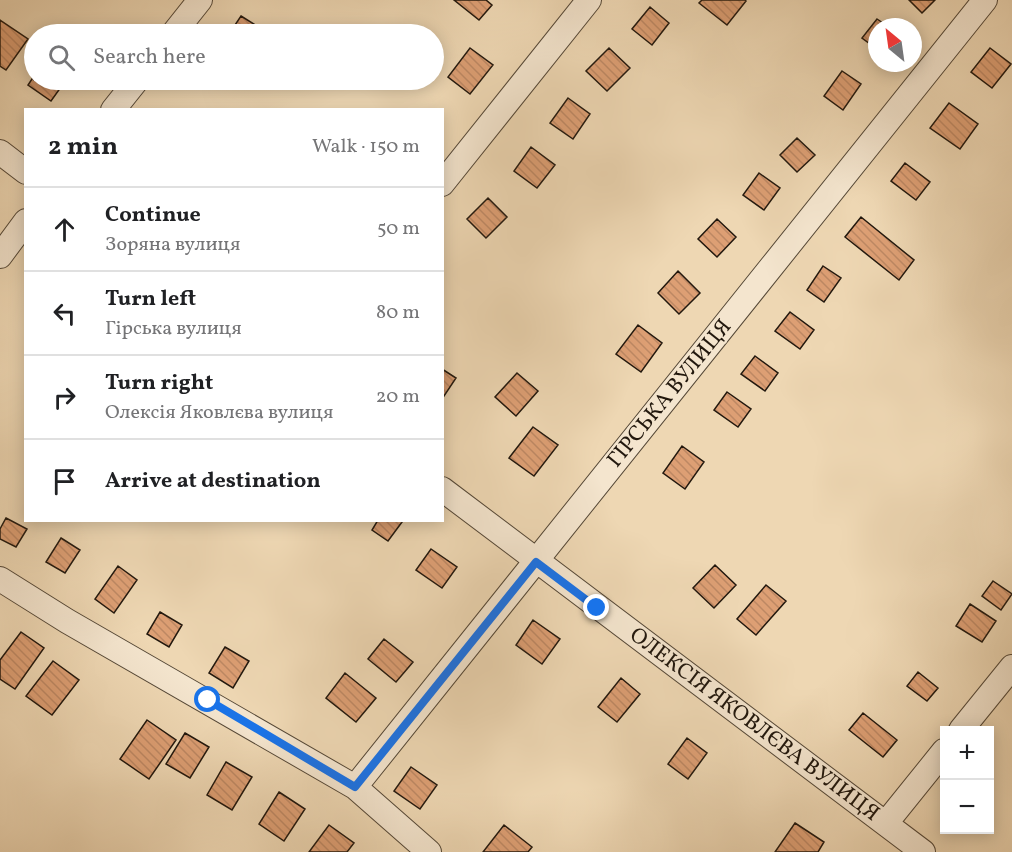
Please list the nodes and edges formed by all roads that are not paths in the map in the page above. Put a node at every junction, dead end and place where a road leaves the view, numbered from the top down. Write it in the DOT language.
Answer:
graph roads {
  1 [pos="200,0"];
  2 [pos="589,0"];
  3 [pos="985,0"];
  4 [pos="181,24"];
  5 [pos="129,90"];
  6 [pos="115,108"];
  7 [pos="0,152"];
  8 [pos="24,170"];
  9 [pos="444,181"];
  10 [pos="24,224"];
  11 [pos="0,256"];
  12 [pos="444,491"];
  13 [pos="536,562"];
  14 [pos="0,579"];
  15 [pos="1012,667"];
  16 [pos="964,726"];
  17 [pos="940,757"];
  18 [pos="355,787"];
  19 [pos="886,823"];
  20 [pos="429,852"];
  21 [pos="923,852"];
  1 -- 4 [label="street"];
  2 -- 9 [label="street"];
  3 -- 13 [label="street, ГІРСЬКА ВУЛИЦЯ"];
  5 -- 6 [label="street"];
  7 -- 8 [label="street"];
  10 -- 11 [label="street"];
  12 -- 13 [label="street, ОЛЕКСІЯ ЯКОВЛЄВА ВУЛИЦЯ"];
  13 -- 18 [label="street, ГІРСЬКА ВУЛИЦЯ"];
  13 -- 19 [label="street, ОЛЕКСІЯ ЯКОВЛЄВА ВУЛИЦЯ"];
  14 -- 18 [label="street"];
  15 -- 16 [label="street"];
  17 -- 19 [label="street"];
  18 -- 20 [label="street"];
  19 -- 21 [label="street, ОЛЕКСІЯ ЯКОВЛЄВА ВУЛИЦЯ"];
}
